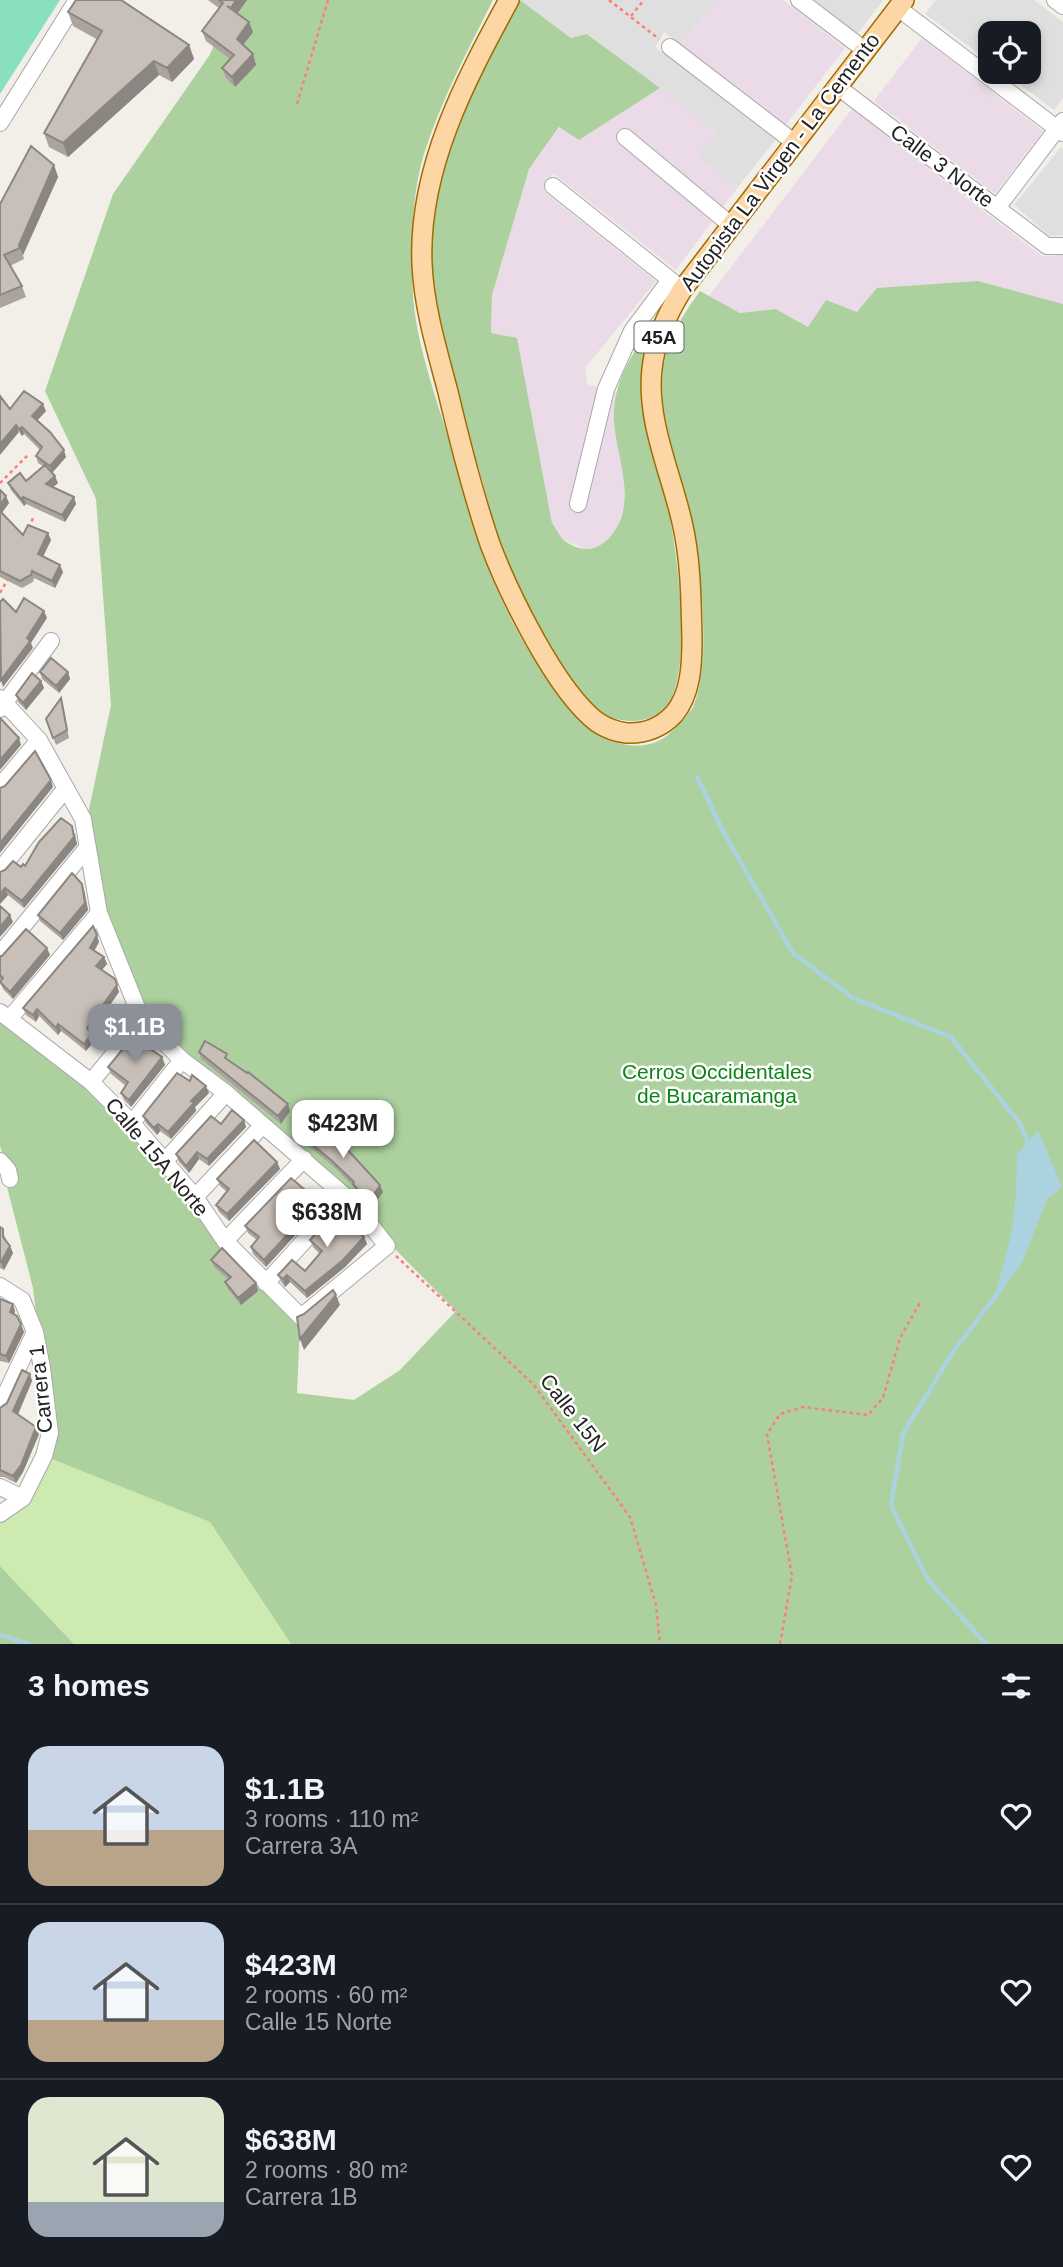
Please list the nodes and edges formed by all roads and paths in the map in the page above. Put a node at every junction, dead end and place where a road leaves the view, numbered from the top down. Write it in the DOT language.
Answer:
graph roads {
  1 [pos="77,0"];
  2 [pos="328,0"];
  3 [pos="509,0"];
  4 [pos="609,0"];
  5 [pos="644,0"];
  6 [pos="799,0"];
  7 [pos="1055,0"];
  8 [pos="901,4"];
  9 [pos="1063,6"];
  10 [pos="631,16"];
  11 [pos="670,47"];
  12 [pos="866,51"];
  13 [pos="838,87"];
  14 [pos="297,104"];
  15 [pos="0,123"];
  16 [pos="1061,127"];
  17 [pos="625,137"];
  18 [pos="795,143"];
  19 [pos="553,186"];
  20 [pos="997,208"];
  21 [pos="732,226"];
  22 [pos="1055,246"];
  23 [pos="676,285"];
  24 [pos="29,454"];
  25 [pos="0,483"];
  26 [pos="579,504"];
  27 [pos="33,518"];
  28 [pos="28,530"];
  29 [pos="8,579"];
  30 [pos="0,593"];
  31 [pos="51,641"];
  32 [pos="2,703"];
  33 [pos="39,740"];
  34 [pos="0,786"];
  35 [pos="66,788"];
  36 [pos="87,848"];
  37 [pos="0,870"];
  38 [pos="99,913"];
  39 [pos="0,954"];
  40 [pos="5,1015"];
  41 [pos="142,1020"];
  42 [pos="182,1060"];
  43 [pos="91,1082"];
  44 [pos="226,1093"];
  45 [pos="132,1123"];
  46 [pos="263,1125"];
  47 [pos="304,1159"];
  48 [pos="0,1161"];
  49 [pos="164,1161"];
  50 [pos="10,1179"];
  51 [pos="345,1196"];
  52 [pos="195,1197"];
  53 [pos="225,1241"];
  54 [pos="387,1246"];
  55 [pos="266,1283"];
  56 [pos="0,1287"];
  57 [pos="921,1301"];
  58 [pos="35,1332"];
  59 [pos="0,1406"];
  60 [pos="0,1487"];
  61 [pos="23,1498"];
  62 [pos="0,1514"];
  63 [pos="660,1644"];
  64 [pos="780,1644"];
  1 -- 15 [label="street"];
  2 -- 14 [label="path"];
  3 -- 23 [label="main road, Autopista La Virgen - La Cemento / 45A"];
  4 -- 10 [label="path"];
  5 -- 10 [label="path"];
  6 -- 12 [label="street"];
  7 -- 9 [label="street"];
  8 -- 12 [label="main road, Autopista La Virgen - La Cemento / 45A"];
  8 -- 16 [label="street"];
  10 -- 11 [label="path"];
  11 -- 18 [label="street"];
  12 -- 13 [label="main road, Autopista La Virgen - La Cemento / 45A"];
  13 -- 18 [label="main road, Autopista La Virgen - La Cemento / 45A"];
  13 -- 20 [label="street, Calle 3 Norte"];
  16 -- 20 [label="street"];
  17 -- 21 [label="street"];
  18 -- 21 [label="main road, Autopista La Virgen - La Cemento / 45A"];
  19 -- 23 [label="street"];
  20 -- 22 [label="street, Calle 3 Norte"];
  21 -- 23 [label="main road, Autopista La Virgen - La Cemento / 45A"];
  23 -- 26 [label="street"];
  24 -- 25 [label="path"];
  27 -- 28 [label="path"];
  29 -- 30 [label="path"];
  31 -- 32 [label="street"];
  32 -- 33 [label="street"];
  33 -- 34 [label="street"];
  33 -- 35 [label="street"];
  35 -- 36 [label="street"];
  35 -- 37 [label="street"];
  36 -- 38 [label="street"];
  36 -- 39 [label="street"];
  38 -- 40 [label="street"];
  38 -- 41 [label="street"];
  40 -- 43 [label="street, Calle 15A Norte"];
  41 -- 42 [label="street"];
  41 -- 43 [label="street"];
  42 -- 44 [label="street"];
  42 -- 45 [label="street"];
  43 -- 45 [label="street, Calle 15A Norte"];
  44 -- 46 [label="street"];
  44 -- 49 [label="street"];
  45 -- 49 [label="street, Calle 15A Norte"];
  46 -- 47 [label="street"];
  46 -- 52 [label="street"];
  47 -- 51 [label="street"];
  47 -- 53 [label="street"];
  48 -- 50 [label="street"];
  49 -- 52 [label="street, Calle 15A Norte"];
  51 -- 54 [label="street"];
  51 -- 55 [label="street"];
  52 -- 53 [label="street, Calle 15A Norte"];
  53 -- 55 [label="street, Calle 15A Norte"];
  54 -- 55 [label="street, Calle 15A Norte"];
  54 -- 63 [label="path, Calle 15N"];
  56 -- 58 [label="street, Carrera 1"];
  57 -- 64 [label="path"];
  58 -- 59 [label="street"];
  58 -- 61 [label="street, Carrera 1"];
  60 -- 61 [label="street"];
  61 -- 62 [label="street, Carrera 1"];
}
